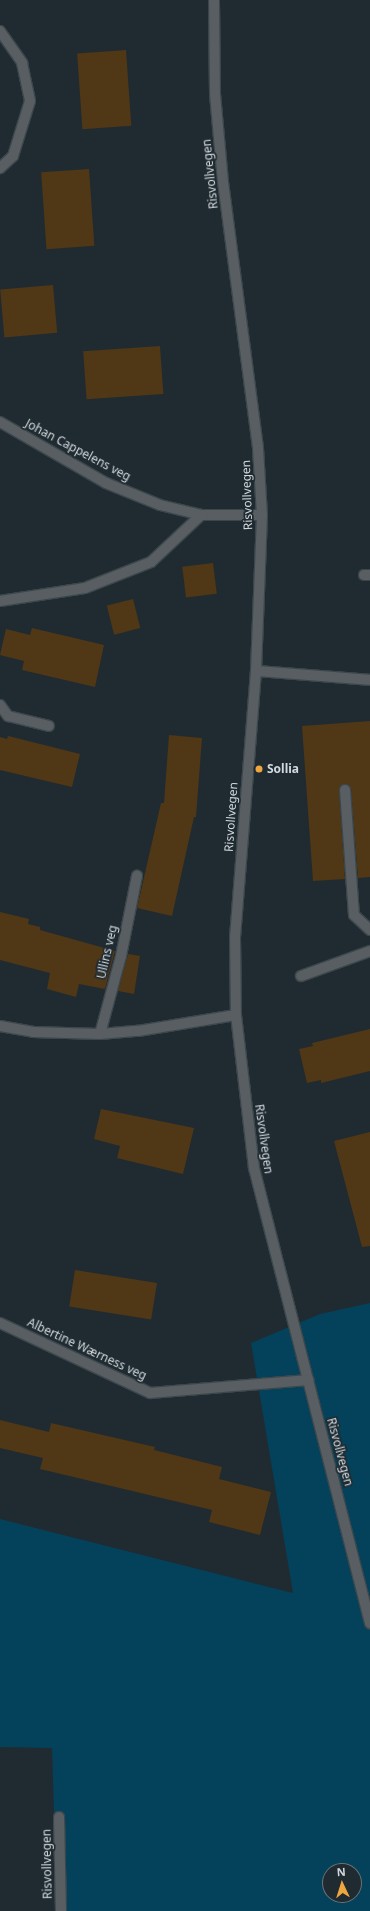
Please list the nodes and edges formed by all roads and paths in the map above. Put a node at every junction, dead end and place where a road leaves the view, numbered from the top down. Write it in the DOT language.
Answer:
graph roads {
  1 [pos="214,0"];
  2 [pos="0,30"];
  3 [pos="0,168"];
  4 [pos="0,422"];
  5 [pos="201,515"];
  6 [pos="262,515"];
  7 [pos="0,601"];
  8 [pos="256,670"];
  9 [pos="370,680"];
  10 [pos="0,705"];
  11 [pos="48,726"];
  12 [pos="345,790"];
  13 [pos="137,876"];
  14 [pos="370,930"];
  15 [pos="370,951"];
  16 [pos="301,976"];
  17 [pos="236,1015"];
  18 [pos="0,1026"];
  19 [pos="100,1034"];
  20 [pos="0,1323"];
  21 [pos="308,1380"];
  22 [pos="370,1623"];
  23 [pos="59,1818"];
  24 [pos="61,1911"];
  1 -- 6 [label="street, Risvollvegen"];
  2 -- 3 [label="street"];
  4 -- 5 [label="street, Johan Cappelens veg"];
  5 -- 6 [label="street, Johan Cappelens veg"];
  5 -- 7 [label="street"];
  6 -- 8 [label="street, Risvollvegen"];
  8 -- 9 [label="street"];
  8 -- 17 [label="street, Risvollvegen"];
  10 -- 11 [label="street"];
  12 -- 14 [label="street"];
  13 -- 19 [label="street, Ullins veg"];
  15 -- 16 [label="street"];
  17 -- 19 [label="street"];
  17 -- 21 [label="street, Risvollvegen"];
  18 -- 19 [label="street"];
  20 -- 21 [label="street, Albertine Wærness veg"];
  21 -- 22 [label="street, Risvollvegen"];
  23 -- 24 [label="street, Risvollvegen"];
}
